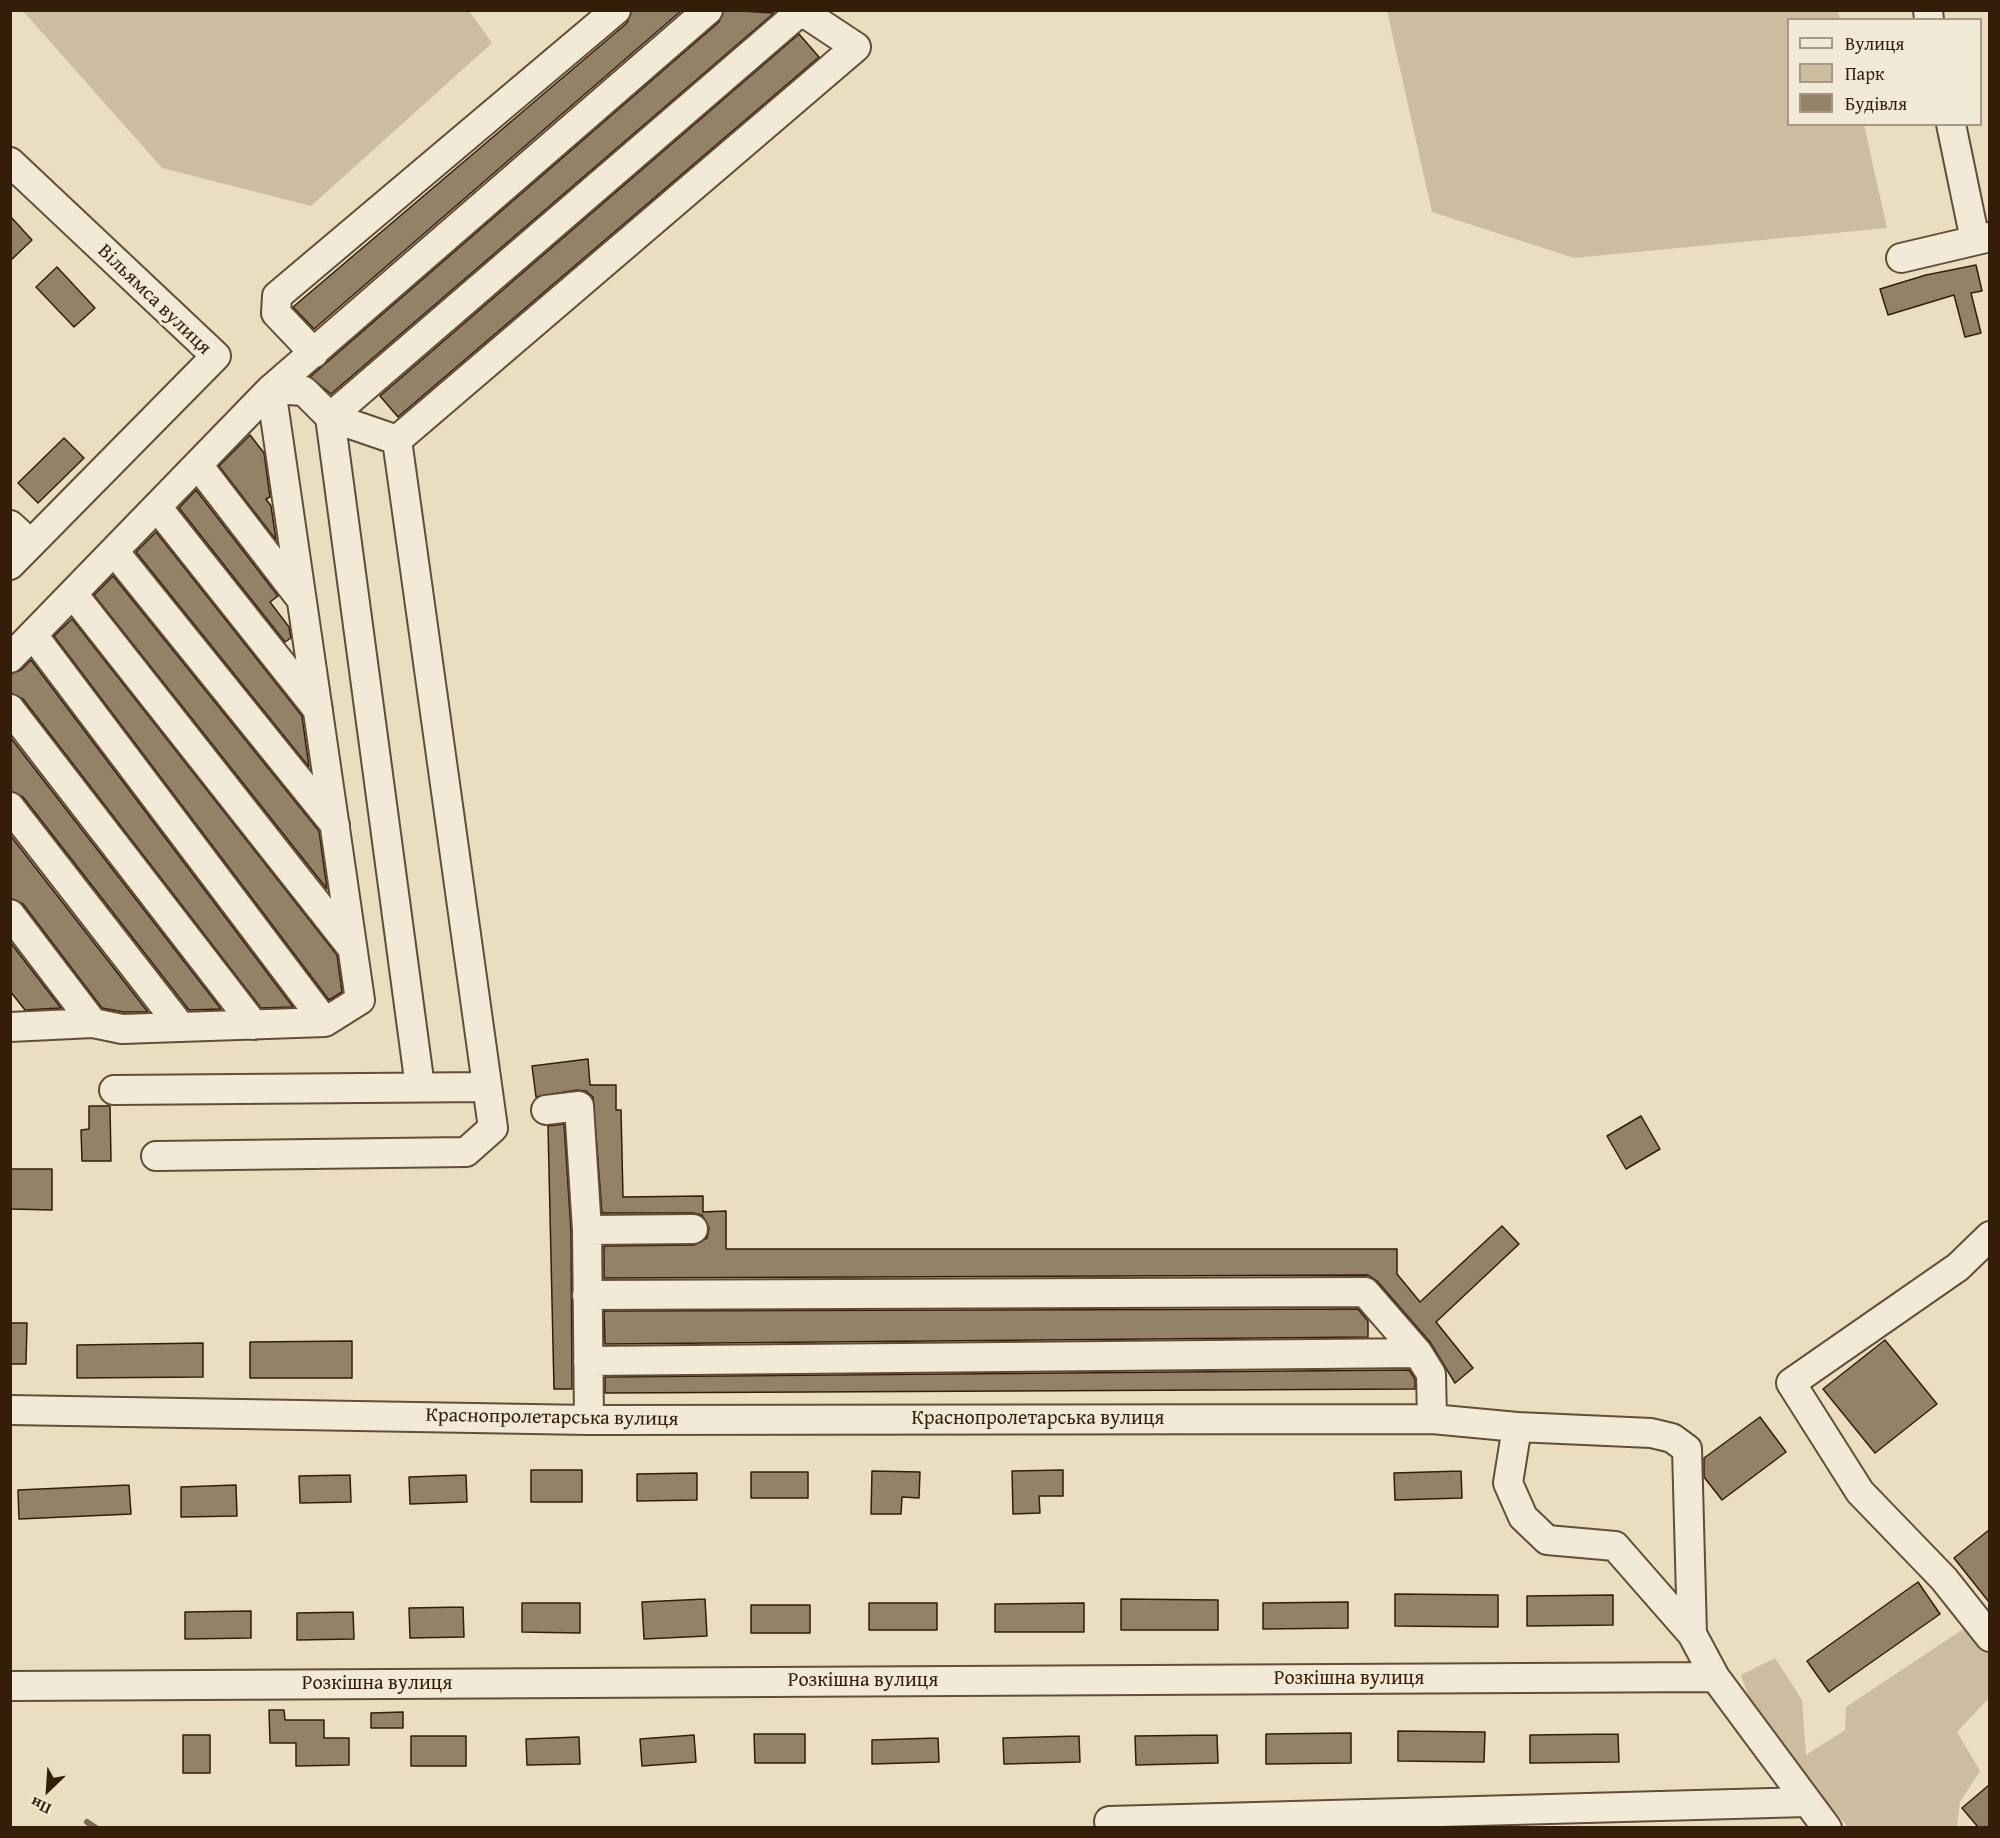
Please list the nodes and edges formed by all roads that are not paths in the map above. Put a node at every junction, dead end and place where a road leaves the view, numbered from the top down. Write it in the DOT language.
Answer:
graph roads {
  1 [pos="616,10"];
  2 [pos="708,10"];
  3 [pos="801,11"];
  4 [pos="1952,126"];
  5 [pos="10,162"];
  6 [pos="1982,238"];
  7 [pos="1901,258"];
  8 [pos="314,352"];
  9 [pos="271,389"];
  10 [pos="330,417"];
  11 [pos="397,440"];
  12 [pos="198,465"];
  13 [pos="157,507"];
  14 [pos="20,534"];
  15 [pos="114,551"];
  16 [pos="10,565"];
  17 [pos="73,594"];
  18 [pos="302,602"];
  19 [pos="33,634"];
  20 [pos="10,658"];
  21 [pos="10,708"];
  22 [pos="318,711"];
  23 [pos="10,807"];
  24 [pos="335,825"];
  25 [pos="10,914"];
  26 [pos="353,950"];
  27 [pos="14,1021"];
  28 [pos="325,1022"];
  29 [pos="93,1023"];
  30 [pos="254,1025"];
  31 [pos="181,1027"];
  32 [pos="420,1087"];
  33 [pos="487,1087"];
  34 [pos="114,1090"];
  35 [pos="546,1110"];
  36 [pos="156,1156"];
  37 [pos="693,1229"];
  38 [pos="587,1230"];
  39 [pos="1989,1236"];
  40 [pos="587,1295"];
  41 [pos="1418,1353"];
  42 [pos="588,1361"];
  43 [pos="10,1410"];
  44 [pos="1432,1419"];
  45 [pos="589,1420"];
  46 [pos="1517,1427"];
  47 [pos="1692,1635"];
  48 [pos="1989,1637"];
  49 [pos="1715,1677"];
  50 [pos="10,1686"];
  51 [pos="1807,1802"];
  52 [pos="1110,1827"];
  53 [pos="1827,1827"];
  1 -- 8 [label="street"];
  2 -- 8 [label="street"];
  3 -- 10 [label="street"];
  3 -- 11 [label="street"];
  4 -- 6 [label="street"];
  5 -- 14 [label="street, Вільямса вулиця"];
  6 -- 7 [label="street"];
  8 -- 9 [label="street"];
  9 -- 10 [label="street"];
  9 -- 12 [label="street"];
  9 -- 18 [label="street"];
  10 -- 11 [label="street"];
  10 -- 32 [label="street"];
  11 -- 33 [label="street"];
  12 -- 13 [label="street"];
  12 -- 18 [label="street"];
  13 -- 15 [label="street"];
  13 -- 22 [label="street"];
  14 -- 16 [label="street, Вільямса вулиця"];
  15 -- 17 [label="street"];
  15 -- 24 [label="street"];
  17 -- 19 [label="street"];
  17 -- 26 [label="street"];
  18 -- 22 [label="street"];
  19 -- 20 [label="street"];
  19 -- 28 [label="street"];
  21 -- 30 [label="street"];
  22 -- 24 [label="street"];
  23 -- 31 [label="street"];
  24 -- 26 [label="street"];
  25 -- 29 [label="street"];
  26 -- 28 [label="street"];
  27 -- 29 [label="street"];
  28 -- 30 [label="street"];
  29 -- 31 [label="street"];
  30 -- 31 [label="street"];
  32 -- 33 [label="street"];
  32 -- 34 [label="street"];
  33 -- 36 [label="street"];
  35 -- 38 [label="street"];
  37 -- 38 [label="street"];
  38 -- 40 [label="street"];
  39 -- 48 [label="street"];
  40 -- 41 [label="street"];
  40 -- 42 [label="street"];
  41 -- 42 [label="street"];
  41 -- 44 [label="street"];
  42 -- 45 [label="street"];
  43 -- 45 [label="street, Краснопролетарська вулиця"];
  44 -- 45 [label="street, Краснопролетарська вулиця"];
  44 -- 46 [label="street, Краснопролетарська вулиця"];
  46 -- 47 [label="street"];
  46 -- 47 [label="street, Краснопролетарська вулиця"];
  47 -- 49 [label="street"];
  49 -- 50 [label="street, Розкішна вулиця"];
  49 -- 51 [label="street"];
  51 -- 52 [label="street"];
  51 -- 53 [label="street"];
}
